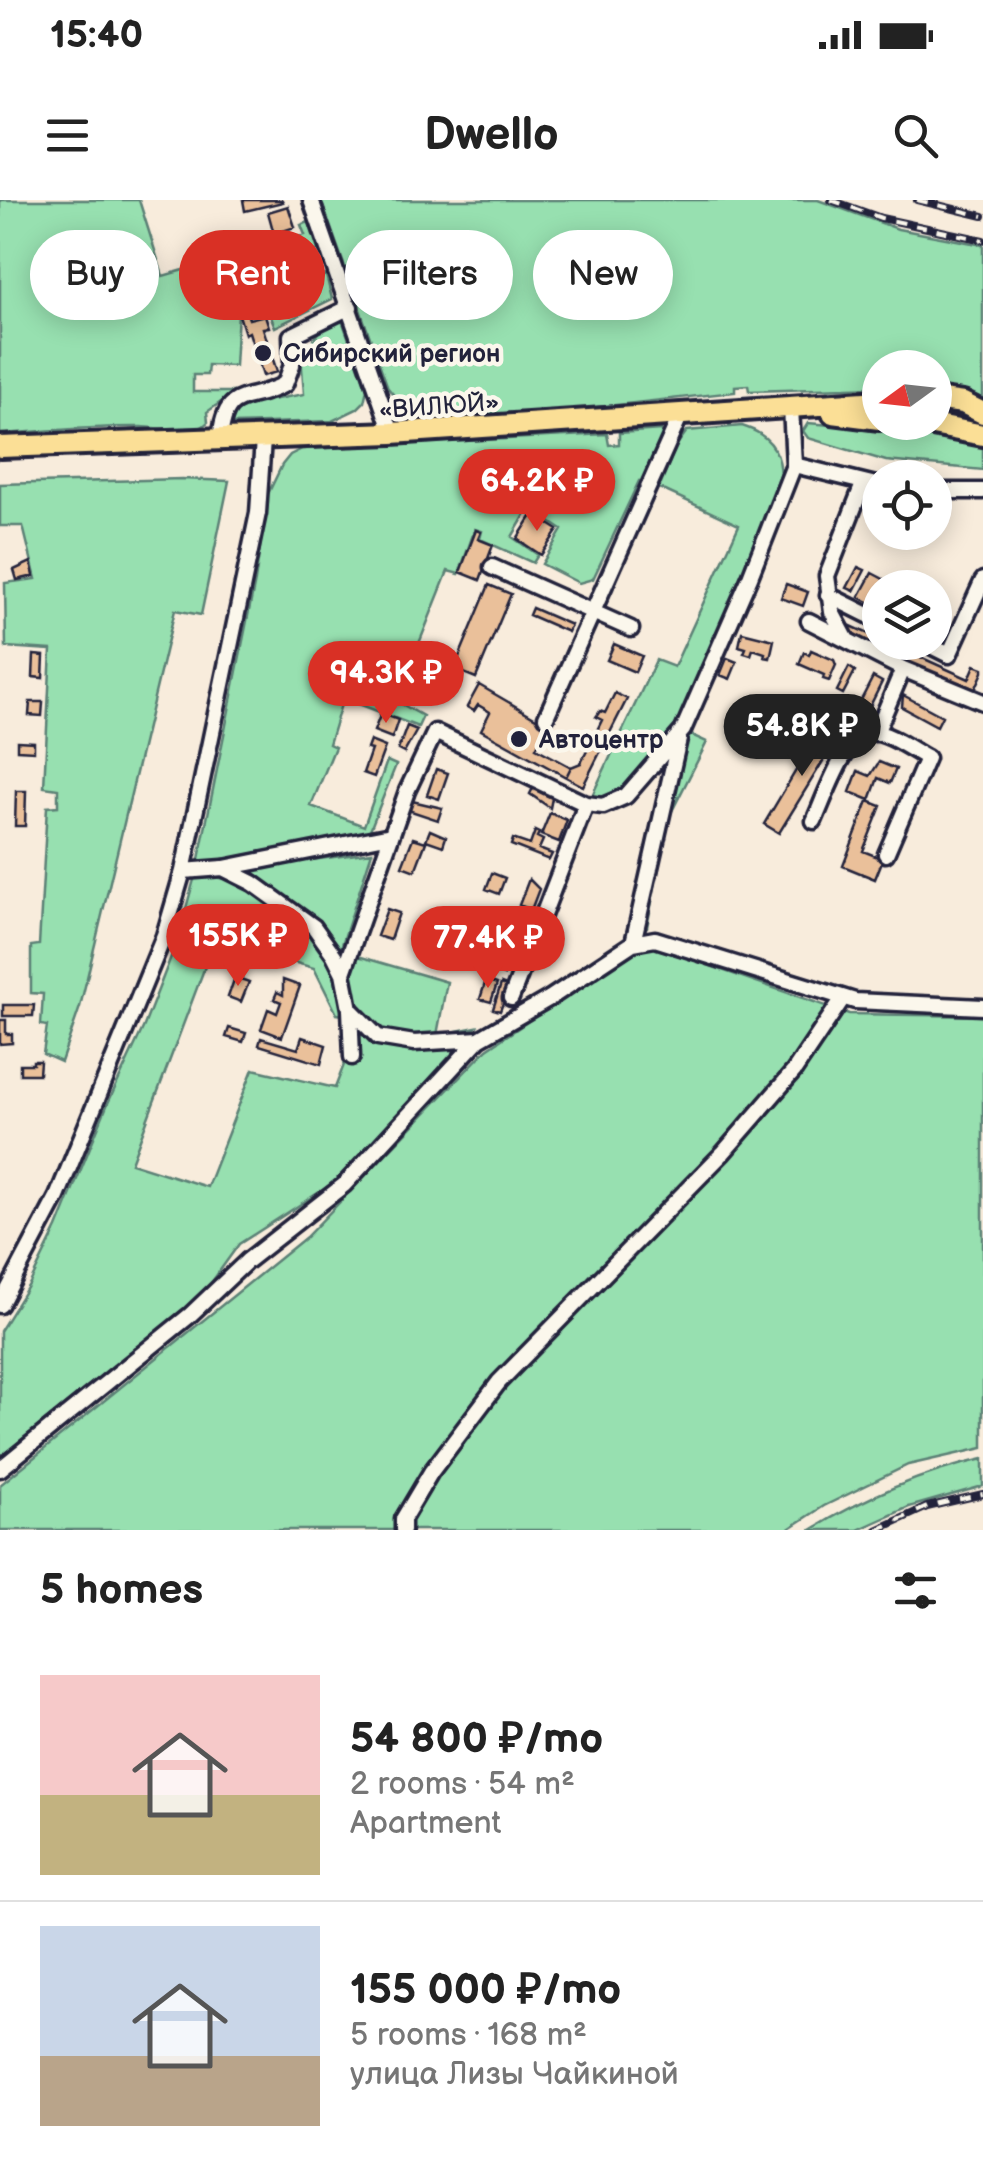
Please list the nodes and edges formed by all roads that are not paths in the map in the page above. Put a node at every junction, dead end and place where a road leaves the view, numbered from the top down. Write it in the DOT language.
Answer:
graph roads {
  1 [pos="311,200"];
  2 [pos="345,294"];
  3 [pos="345,310"];
  4 [pos="354,320"];
  5 [pos="952,401"];
  6 [pos="862,402"];
  7 [pos="792,407"];
  8 [pos="983,412"];
  9 [pos="681,414"];
  10 [pos="862,416"];
  11 [pos="952,429"];
  12 [pos="392,434"];
  13 [pos="983,435"];
  14 [pos="263,439"];
  15 [pos="220,440"];
  16 [pos="0,446"];
  17 [pos="794,464"];
  18 [pos="862,484"];
  19 [pos="862,487"];
  20 [pos="952,490"];
  21 [pos="983,491"];
  22 [pos="492,567"];
  23 [pos="983,580"];
  24 [pos="828,595"];
  25 [pos="594,611"];
  26 [pos="862,612"];
  27 [pos="809,621"];
  28 [pos="631,629"];
  29 [pos="848,641"];
  30 [pos="952,648"];
  31 [pos="903,668"];
  32 [pos="983,702"];
  33 [pos="546,717"];
  34 [pos="683,730"];
  35 [pos="876,733"];
  36 [pos="586,804"];
  37 [pos="814,821"];
  38 [pos="392,835"];
  39 [pos="886,854"];
  40 [pos="224,868"];
  41 [pos="183,871"];
  42 [pos="633,943"];
  43 [pos="343,973"];
  44 [pos="511,998"];
  45 [pos="843,998"];
  46 [pos="983,1007"];
  47 [pos="350,1009"];
  48 [pos="478,1039"];
  49 [pos="352,1057"];
  50 [pos="0,1305"];
  51 [pos="0,1469"];
  52 [pos="404,1530"];
  1 -- 2 [label="street"];
  3 -- 15 [label="street"];
  4 -- 12 [label="street"];
  5 -- 8 [label="highway"];
  6 -- 7 [label="highway, «ВИЛЮЙ»"];
  7 -- 9 [label="highway, «ВИЛЮЙ»"];
  7 -- 10 [label="highway"];
  7 -- 17 [label="street"];
  9 -- 12 [label="highway, «ВИЛЮЙ»"];
  9 -- 25 [label="street"];
  11 -- 13 [label="highway"];
  12 -- 14 [label="highway, «ВИЛЮЙ»"];
  14 -- 15 [label="highway, «ВИЛЮЙ»"];
  14 -- 41 [label="street"];
  15 -- 16 [label="highway, «ВИЛЮЙ»"];
  17 -- 18 [label="street"];
  17 -- 34 [label="street"];
  19 -- 24 [label="street"];
  20 -- 21 [label="street"];
  22 -- 25 [label="street"];
  23 -- 30 [label="street"];
  24 -- 26 [label="street"];
  24 -- 29 [label="street"];
  25 -- 28 [label="street"];
  25 -- 33 [label="street"];
  27 -- 29 [label="street"];
  29 -- 31 [label="street"];
  31 -- 32 [label="street"];
  31 -- 35 [label="street"];
  34 -- 36 [label="street"];
  34 -- 42 [label="street"];
  35 -- 37 [label="street"];
  35 -- 39 [label="street"];
  36 -- 38 [label="street"];
  36 -- 44 [label="street"];
  38 -- 40 [label="street"];
  38 -- 43 [label="street"];
  40 -- 41 [label="street"];
  40 -- 43 [label="street"];
  41 -- 50 [label="street"];
  42 -- 45 [label="street"];
  42 -- 48 [label="street"];
  43 -- 47 [label="street"];
  45 -- 46 [label="street"];
  45 -- 52 [label="street"];
  47 -- 48 [label="street"];
  47 -- 49 [label="street"];
  48 -- 51 [label="street"];
}
